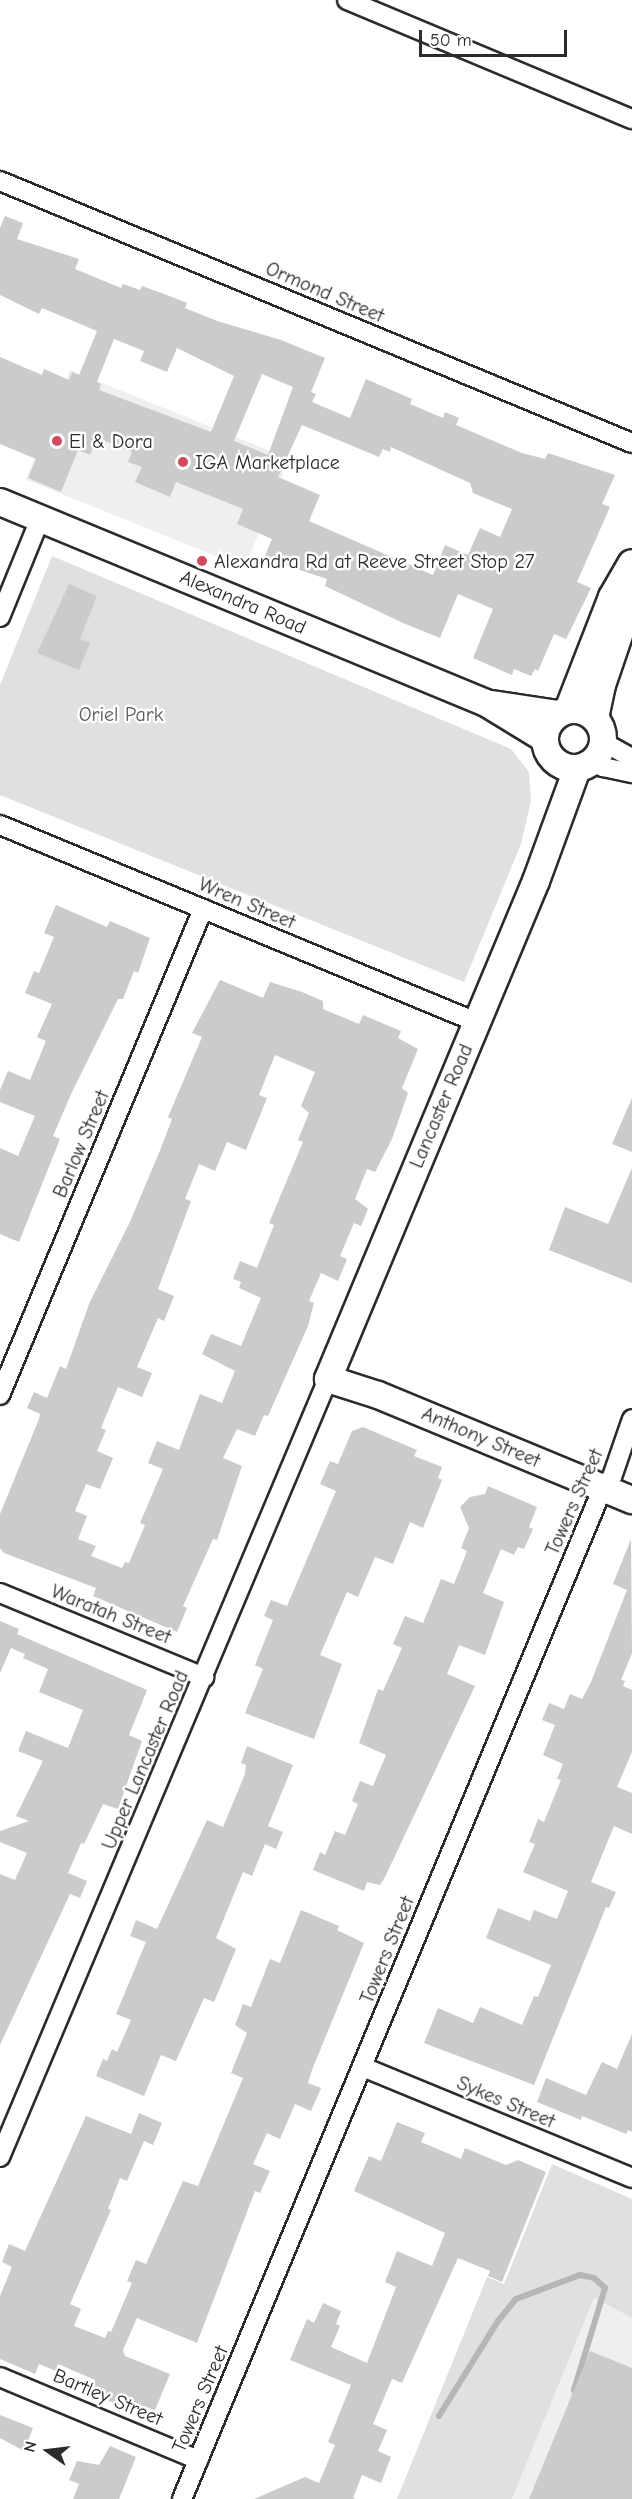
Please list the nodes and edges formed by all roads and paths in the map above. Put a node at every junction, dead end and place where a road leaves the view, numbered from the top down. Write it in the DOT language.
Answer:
graph roads {
  1 [pos="346,0"];
  2 [pos="632,118"];
  3 [pos="0,181"];
  4 [pos="632,443"];
  5 [pos="0,502"];
  6 [pos="40,519"];
  7 [pos="632,563"];
  8 [pos="632,597"];
  9 [pos="0,616"];
  10 [pos="486,703"];
  11 [pos="563,712"];
  12 [pos="595,718"];
  13 [pos="549,750"];
  14 [pos="591,757"];
  15 [pos="632,758"];
  16 [pos="632,773"];
  17 [pos="0,825"];
  18 [pos="551,833"];
  19 [pos="203,909"];
  20 [pos="476,1022"];
  21 [pos="328,1379"];
  22 [pos="0,1395"];
  23 [pos="632,1419"];
  24 [pos="605,1489"];
  25 [pos="632,1500"];
  26 [pos="0,1593"];
  27 [pos="204,1677"];
  28 [pos="363,2067"];
  29 [pos="0,2157"];
  30 [pos="632,2178"];
  31 [pos="0,2376"];
  32 [pos="198,2460"];
  33 [pos="182,2499"];
  1 -- 2 [label="street"];
  3 -- 4 [label="street, Ormond Street"];
  5 -- 6 [label="street, Alexandra Road"];
  6 -- 9 [label="street"];
  6 -- 10 [label="street, Alexandra Road"];
  7 -- 11 [label="street"];
  8 -- 12 [label="street"];
  10 -- 11 [label="street, Alexandra Road"];
  10 -- 13 [label="street, Alexandra Road"];
  11 -- 12 [label="street, Alexandra Road"];
  11 -- 13 [label="street"];
  12 -- 14 [label="street"];
  13 -- 14 [label="street, Alexandra Road"];
  13 -- 18 [label="street, Lancaster Road"];
  14 -- 15 [label="street"];
  14 -- 16 [label="street"];
  14 -- 18 [label="street, Lancaster Road"];
  17 -- 19 [label="street, Wren Street"];
  18 -- 20 [label="street, Lancaster Road"];
  19 -- 20 [label="street, Wren Street"];
  19 -- 22 [label="street, Barlow Street"];
  20 -- 21 [label="street, Lancaster Road"];
  21 -- 24 [label="street, Anthony Street"];
  21 -- 27 [label="street, Upper Lancaster Road"];
  23 -- 24 [label="street, Towers Street"];
  24 -- 25 [label="street, Anthony Street"];
  24 -- 28 [label="street, Towers Street"];
  26 -- 27 [label="street, Waratah Street"];
  27 -- 29 [label="street, Upper Lancaster Road"];
  28 -- 30 [label="street, Sykes Street"];
  28 -- 32 [label="street, Towers Street"];
  31 -- 32 [label="street, Bartley Street"];
  32 -- 33 [label="street, Towers Street"];
}
